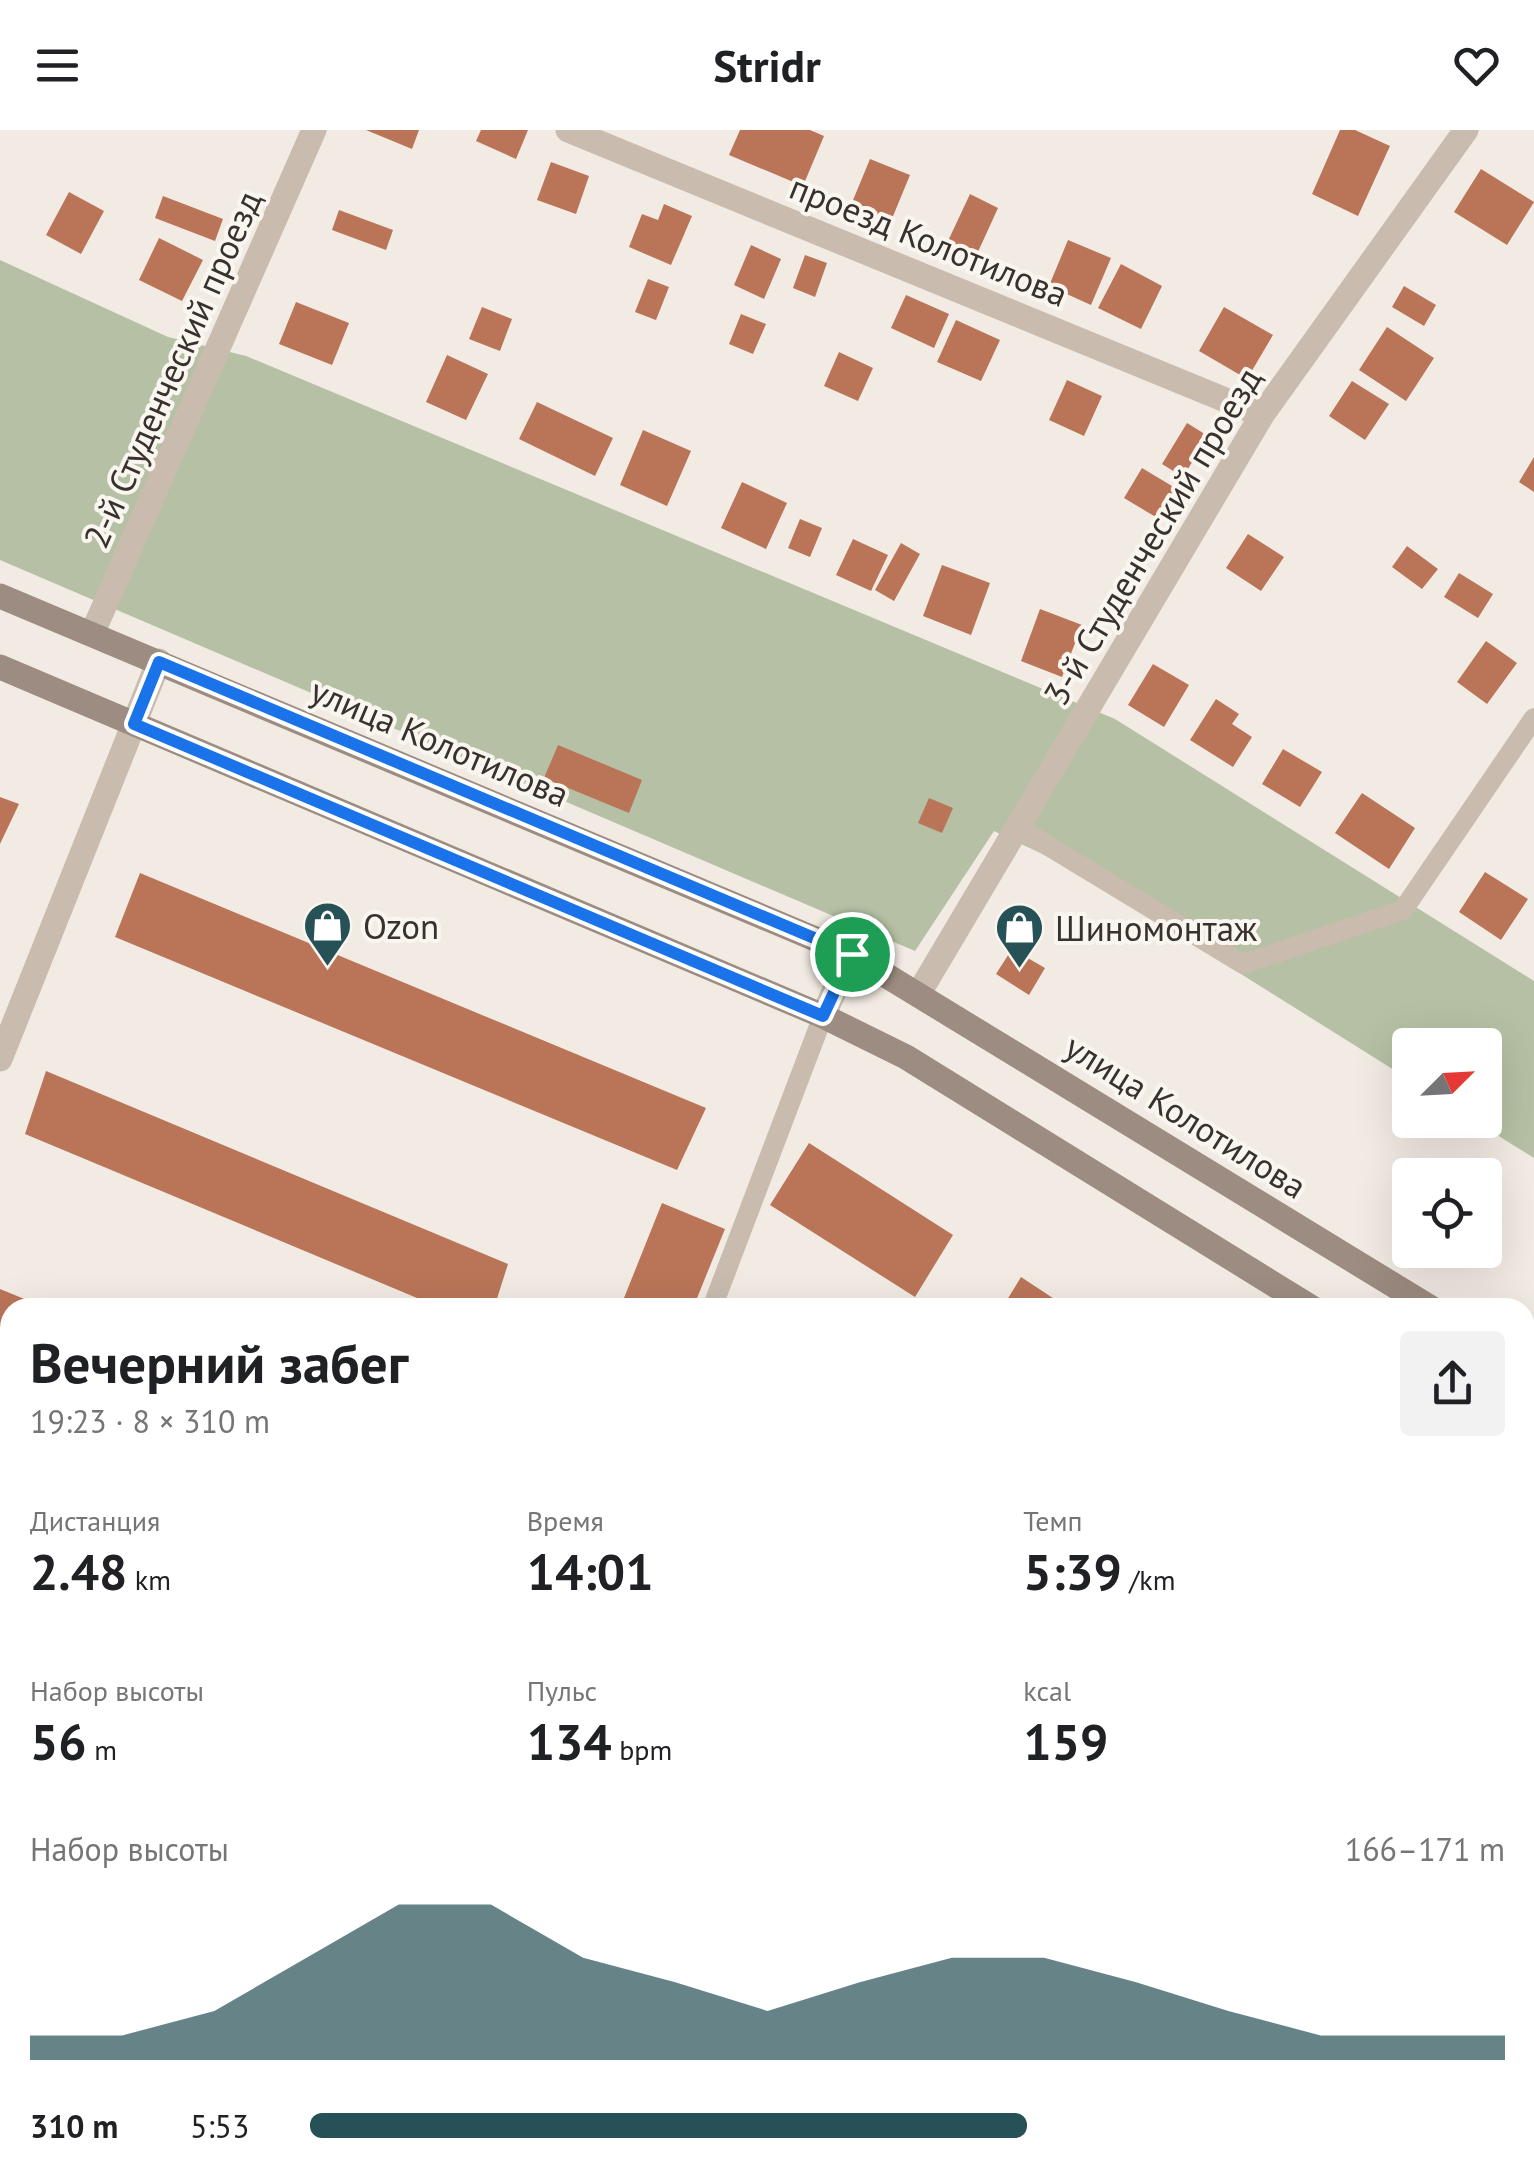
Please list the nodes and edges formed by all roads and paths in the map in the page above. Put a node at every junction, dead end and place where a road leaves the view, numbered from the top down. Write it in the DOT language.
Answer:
graph roads {
  1 [pos="314,130"];
  2 [pos="568,130"];
  3 [pos="1466,130"];
  4 [pos="1262,416"];
  5 [pos="0,596"];
  6 [pos="92,634"];
  7 [pos="159,662"];
  8 [pos="0,667"];
  9 [pos="1534,718"];
  10 [pos="134,724"];
  11 [pos="1017,827"];
  12 [pos="852,954"];
  13 [pos="918,993"];
  14 [pos="823,1016"];
  15 [pos="0,1059"];
  16 [pos="716,1298"];
  17 [pos="1296,1298"];
  18 [pos="1415,1298"];
  1 -- 6 [label="street, 2-й Студенческий проезд"];
  2 -- 4 [label="street, проезд Колотилова"];
  3 -- 4 [label="street, 3-й Студенческий проезд"];
  4 -- 11 [label="street, 3-й Студенческий проезд"];
  5 -- 6 [label="main road, улица Колотилова"];
  6 -- 7 [label="main road, улица Колотилова"];
  7 -- 10 [label="street"];
  7 -- 12 [label="main road, улица Колотилова"];
  8 -- 10 [label="main road"];
  9 -- 11 [label="lane"];
  10 -- 14 [label="main road"];
  10 -- 15 [label="street"];
  11 -- 13 [label="street, 3-й Студенческий проезд"];
  12 -- 13 [label="main road, улица Колотилова"];
  12 -- 14 [label="street"];
  13 -- 18 [label="main road, улица Колотилова"];
  14 -- 16 [label="lane"];
  14 -- 17 [label="main road"];
}
